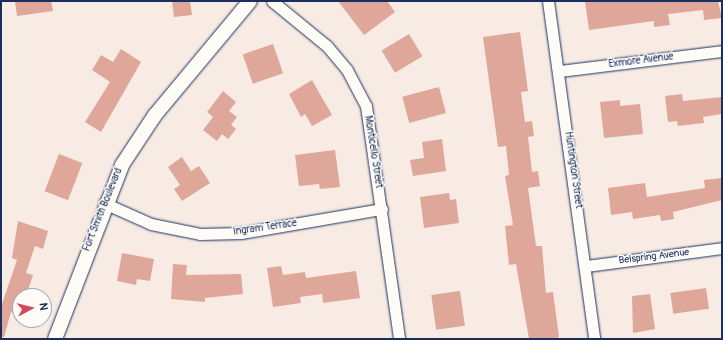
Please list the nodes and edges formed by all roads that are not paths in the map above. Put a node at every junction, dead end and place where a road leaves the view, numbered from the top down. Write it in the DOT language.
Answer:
graph roads {
  1 [pos="250,1"];
  2 [pos="272,1"];
  3 [pos="548,1"];
  4 [pos="722,50"];
  5 [pos="559,71"];
  6 [pos="104,203"];
  7 [pos="382,209"];
  8 [pos="722,248"];
  9 [pos="586,266"];
  10 [pos="55,339"];
  11 [pos="399,339"];
  12 [pos="594,339"];
  1 -- 6 [label="street, Fort Smith Boulevard"];
  2 -- 7 [label="street, Monticello Street"];
  3 -- 5 [label="street, Huntington Street"];
  4 -- 5 [label="street, Exmore Avenue"];
  5 -- 9 [label="street, Huntington Street"];
  6 -- 7 [label="street, Ingram Terrace"];
  6 -- 10 [label="street, Fort Smith Boulevard"];
  7 -- 11 [label="street, Monticello Street"];
  8 -- 9 [label="street, Belspring Avenue"];
  9 -- 12 [label="street, Huntington Street"];
}
